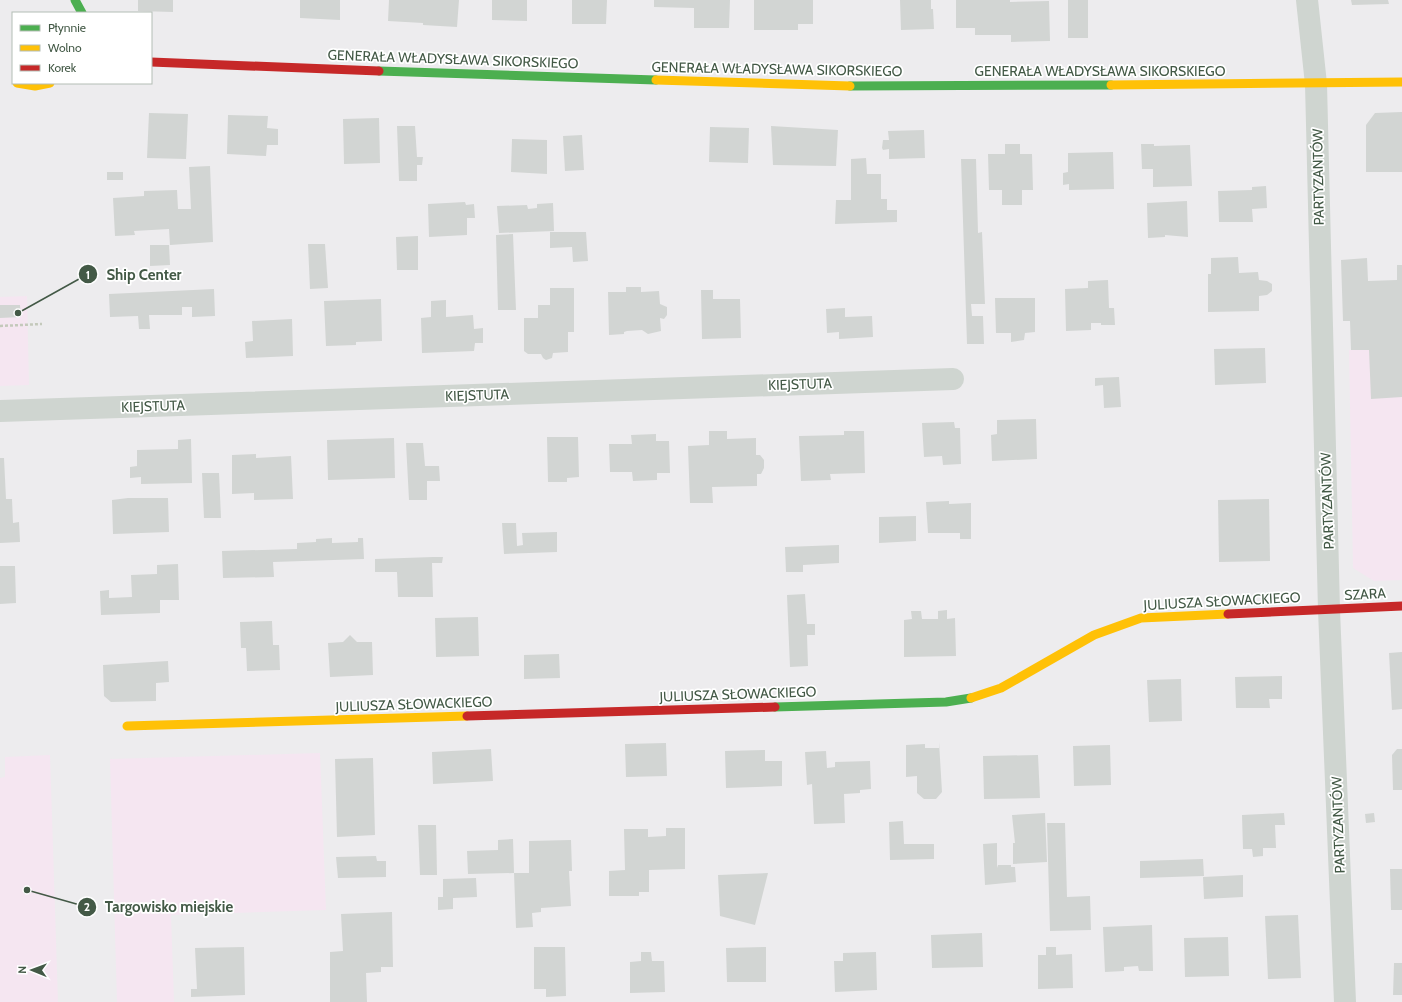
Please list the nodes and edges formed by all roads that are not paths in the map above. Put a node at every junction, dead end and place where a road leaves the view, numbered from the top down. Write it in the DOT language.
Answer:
graph roads {
  1 [pos="75,0"];
  2 [pos="1307,0"];
  3 [pos="81,12"];
  4 [pos="152,62"];
  5 [pos="1402,82"];
  6 [pos="22,84"];
  7 [pos="45,84"];
  8 [pos="1316,84"];
  9 [pos="953,379"];
  10 [pos="0,411"];
  11 [pos="1402,606"];
  12 [pos="1329,610"];
  13 [pos="127,726"];
  14 [pos="1344,1002"];
  1 -- 3 [label="street"];
  2 -- 8 [label="street, PARTYZANTÓW"];
  4 -- 8 [label="street, GENERAŁA WŁADYSŁAWA SIKORSKIEGO"];
  5 -- 8 [label="street, GENERAŁA WŁADYSŁAWA SIKORSKIEGO"];
  6 -- 7 [label="street"];
  8 -- 12 [label="street, PARTYZANTÓW"];
  9 -- 10 [label="street, KIEJSTUTA"];
  11 -- 12 [label="street, SZARA"];
  12 -- 13 [label="street, JULIUSZA SŁOWACKIEGO"];
  12 -- 14 [label="street, PARTYZANTÓW"];
}
